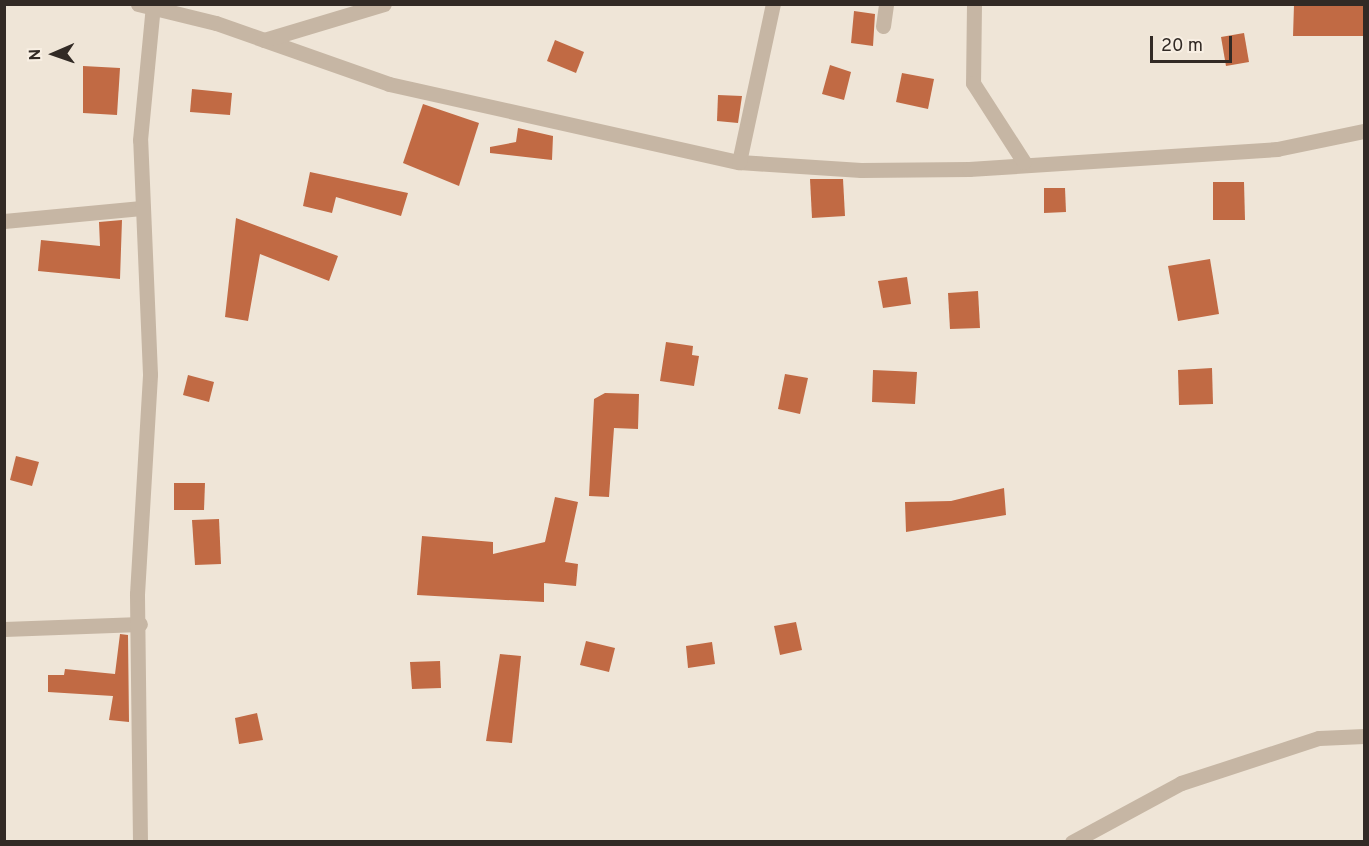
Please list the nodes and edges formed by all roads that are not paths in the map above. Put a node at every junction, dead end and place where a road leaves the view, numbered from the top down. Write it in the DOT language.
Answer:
graph roads {
  1 [pos="384,4"];
  2 [pos="773,4"];
  3 [pos="886,4"];
  4 [pos="974,4"];
  5 [pos="148,6"];
  6 [pos="883,26"];
  7 [pos="264,40"];
  8 [pos="1365,131"];
  9 [pos="739,162"];
  10 [pos="1024,162"];
  11 [pos="141,208"];
  12 [pos="4,221"];
  13 [pos="140,624"];
  14 [pos="4,629"];
  15 [pos="1365,736"];
  16 [pos="140,842"];
  17 [pos="1072,842"];
  1 -- 7 [label="street"];
  2 -- 9 [label="street"];
  3 -- 6 [label="street"];
  4 -- 10 [label="street"];
  5 -- 7 [label="street"];
  5 -- 11 [label="street"];
  7 -- 9 [label="street"];
  8 -- 10 [label="street"];
  9 -- 10 [label="street"];
  11 -- 12 [label="street"];
  11 -- 13 [label="street"];
  13 -- 14 [label="street"];
  13 -- 16 [label="street"];
  15 -- 17 [label="street"];
}
